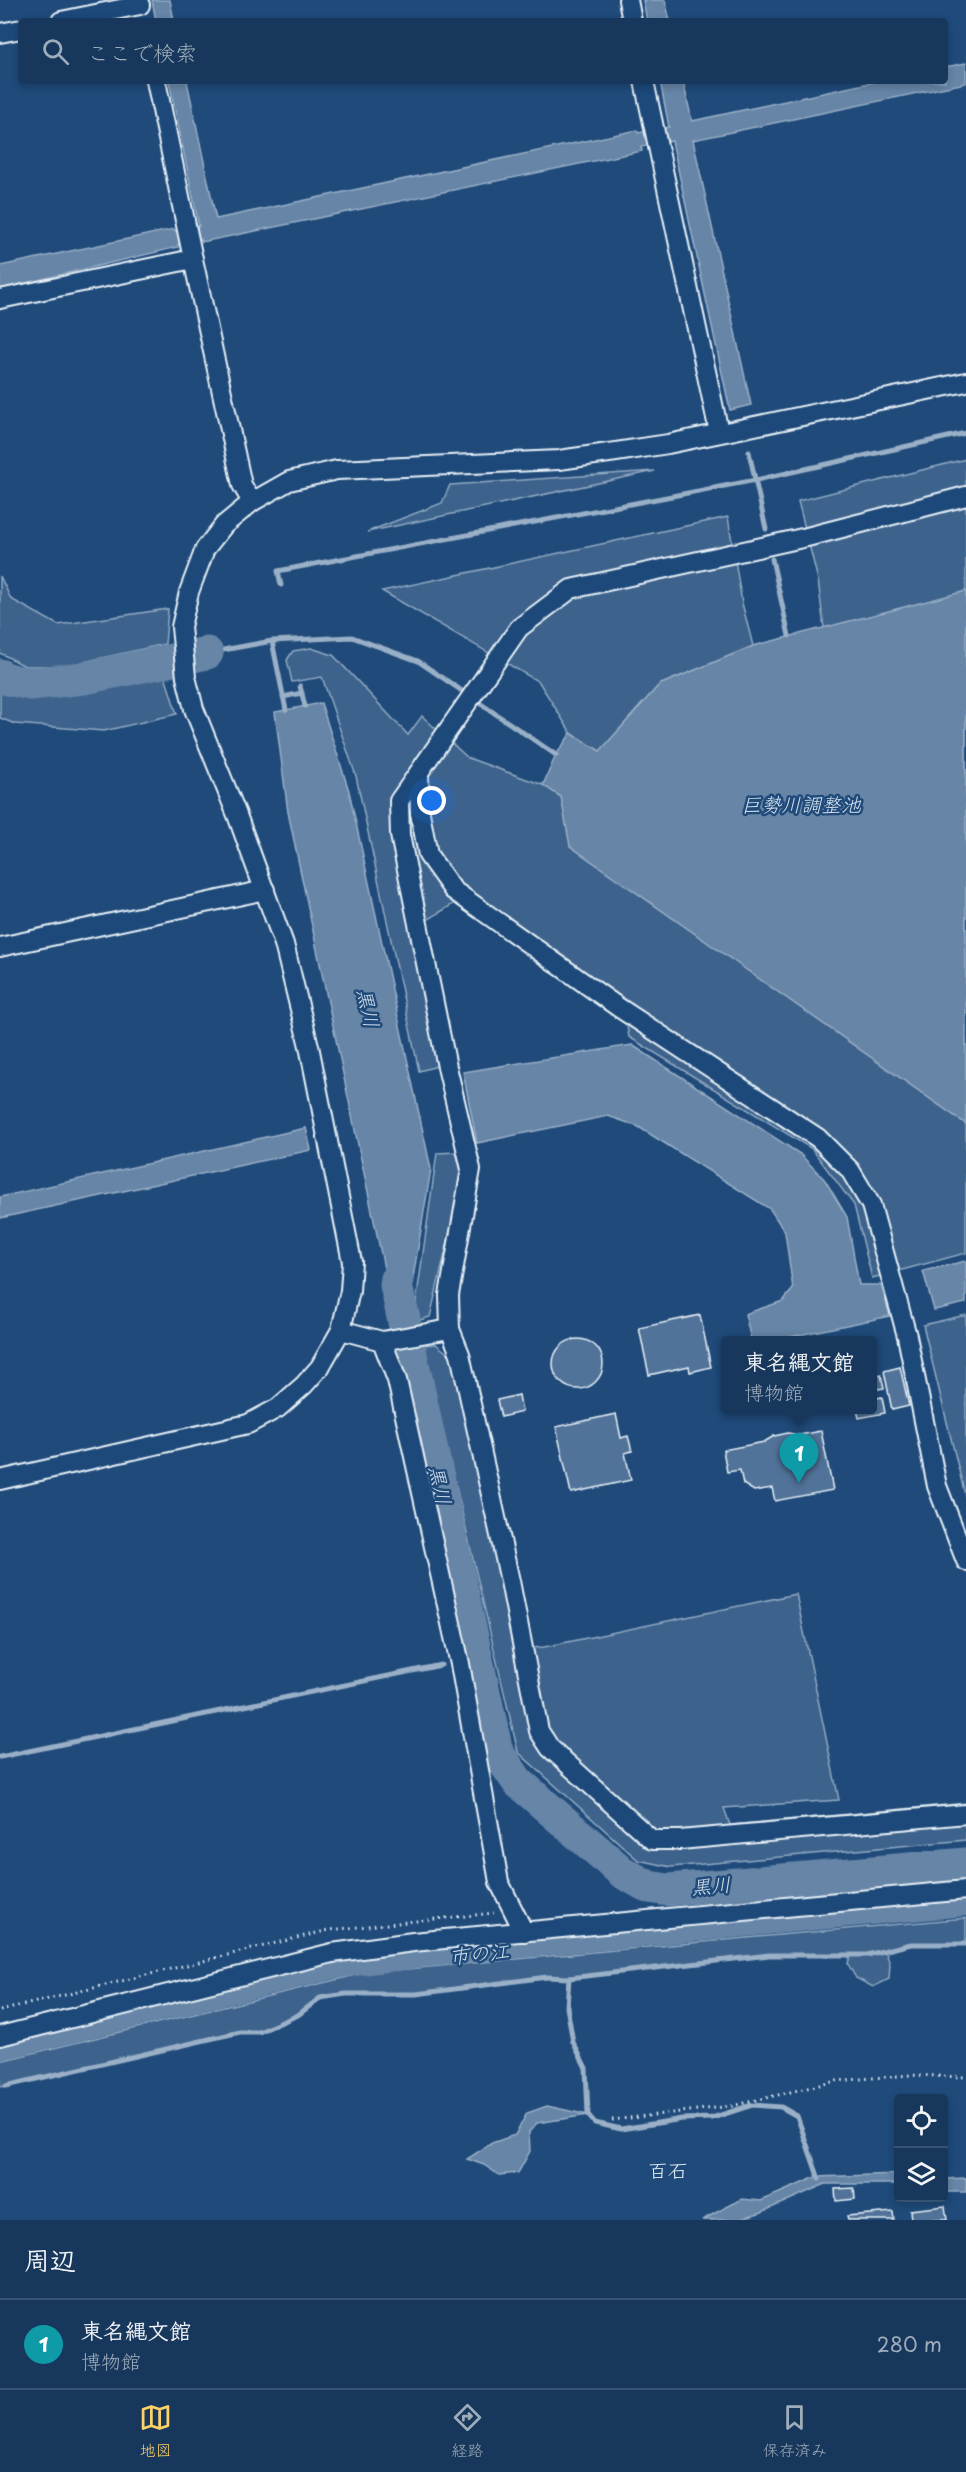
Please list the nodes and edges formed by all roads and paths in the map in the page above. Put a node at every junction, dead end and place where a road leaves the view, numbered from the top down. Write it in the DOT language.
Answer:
graph roads {
  1 [pos="627,0"];
  2 [pos="141,9"];
  3 [pos="81,18"];
  4 [pos="631,18"];
  5 [pos="18,30"];
  6 [pos="0,33"];
  7 [pos="157,84"];
  8 [pos="645,84"];
  9 [pos="192,253"];
  10 [pos="0,299"];
  11 [pos="966,382"];
  12 [pos="719,432"];
  13 [pos="966,496"];
  14 [pos="252,502"];
  15 [pos="418,774"];
  16 [pos="265,890"];
  17 [pos="0,947"];
  18 [pos="450,1329"];
  19 [pos="341,1330"];
  20 [pos="382,1341"];
  21 [pos="0,1480"];
  22 [pos="966,1561"];
  23 [pos="966,1814"];
  24 [pos="966,1890"];
  25 [pos="525,1932"];
  26 [pos="0,2036"];
  27 [pos="966,2078"];
  28 [pos="612,2120"];
  1 -- 4 [label="street"];
  2 -- 3 [label="street"];
  5 -- 6 [label="street"];
  7 -- 9 [label="street"];
  8 -- 12 [label="street"];
  9 -- 10 [label="street"];
  9 -- 14 [label="street"];
  11 -- 12 [label="street"];
  12 -- 14 [label="street"];
  13 -- 15 [label="street"];
  14 -- 16 [label="street"];
  15 -- 18 [label="street"];
  15 -- 22 [label="street"];
  16 -- 17 [label="street"];
  16 -- 19 [label="street"];
  18 -- 20 [label="street"];
  18 -- 23 [label="street"];
  19 -- 20 [label="street"];
  19 -- 21 [label="street"];
  20 -- 25 [label="street"];
  24 -- 25 [label="street"];
  25 -- 26 [label="street"];
  27 -- 28 [label="path"];
}
